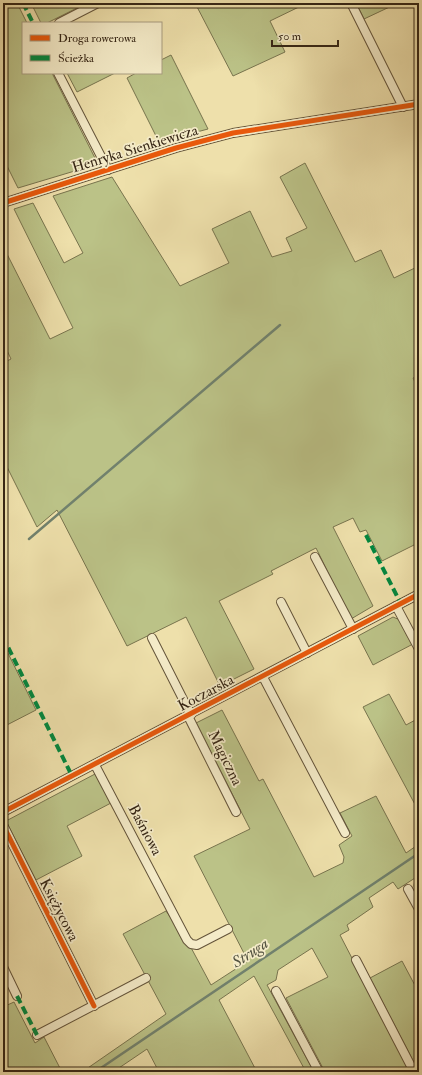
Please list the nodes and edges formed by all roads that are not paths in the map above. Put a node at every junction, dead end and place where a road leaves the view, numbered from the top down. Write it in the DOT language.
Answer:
graph roads {
  1 [pos="98,3"];
  2 [pos="351,3"];
  3 [pos="60,22"];
  4 [pos="59,74"];
  5 [pos="419,104"];
  6 [pos="403,107"];
  7 [pos="108,170"];
  8 [pos="3,203"];
  9 [pos="315,557"];
  10 [pos="419,594"];
  11 [pos="281,602"];
  12 [pos="396,606"];
  13 [pos="354,629"];
  14 [pos="152,638"];
  15 [pos="419,648"];
  16 [pos="307,654"];
  17 [pos="263,676"];
  18 [pos="190,715"];
  19 [pos="95,764"];
  20 [pos="3,812"];
  21 [pos="236,812"];
  22 [pos="3,825"];
  23 [pos="345,832"];
  24 [pos="408,889"];
  25 [pos="419,910"];
  26 [pos="228,929"];
  27 [pos="356,960"];
  28 [pos="3,967"];
  29 [pos="146,978"];
  30 [pos="276,991"];
  31 [pos="17,996"];
  32 [pos="94,1006"];
  33 [pos="37,1035"];
  34 [pos="319,1072"];
  35 [pos="414,1072"];
  1 -- 3 [label="street"];
  2 -- 6 [label="street"];
  4 -- 7 [label="street"];
  5 -- 6 [label="street, Henryka Sienkiewicza"];
  6 -- 7 [label="street, Henryka Sienkiewicza"];
  7 -- 8 [label="street, Henryka Sienkiewicza"];
  9 -- 13 [label="street"];
  10 -- 12 [label="street, Koczarska"];
  11 -- 16 [label="street"];
  12 -- 13 [label="street, Koczarska"];
  12 -- 15 [label="street"];
  13 -- 16 [label="street, Koczarska"];
  14 -- 18 [label="street, Magiczna"];
  16 -- 17 [label="street, Koczarska"];
  17 -- 18 [label="street, Koczarska"];
  17 -- 23 [label="street"];
  18 -- 19 [label="street, Koczarska"];
  18 -- 21 [label="street, Magiczna"];
  19 -- 20 [label="street, Koczarska"];
  19 -- 26 [label="street, Baśniowa"];
  22 -- 32 [label="street, Księżycowa"];
  24 -- 25 [label="street"];
  27 -- 35 [label="street"];
  28 -- 31 [label="street"];
  29 -- 32 [label="street"];
  30 -- 34 [label="street"];
  32 -- 33 [label="street"];
}
